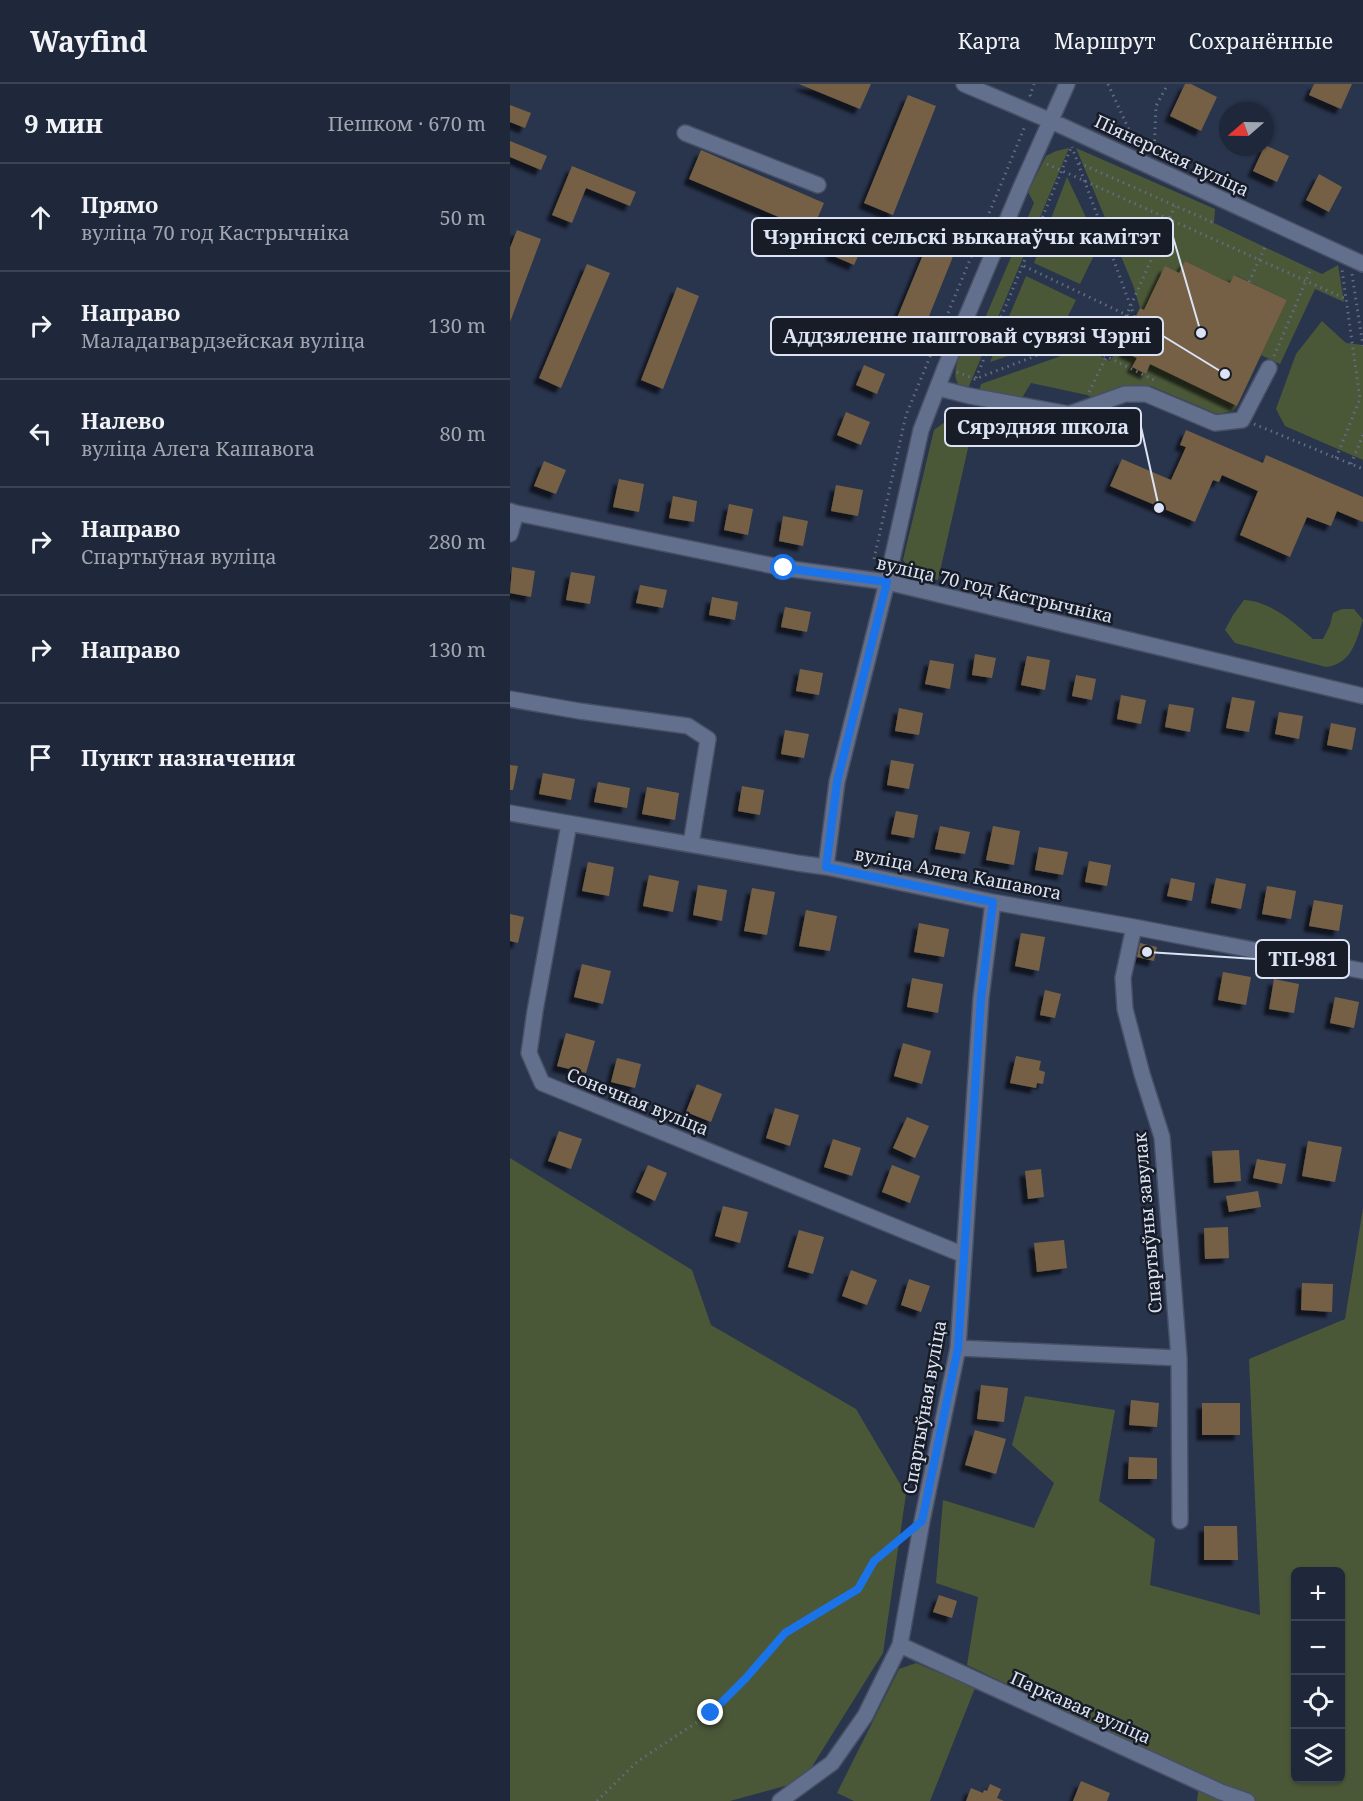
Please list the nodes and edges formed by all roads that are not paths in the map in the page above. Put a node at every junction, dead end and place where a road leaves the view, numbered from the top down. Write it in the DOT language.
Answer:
graph roads {
  1 [pos="964,84"];
  2 [pos="1067,84"];
  3 [pos="1051,121"];
  4 [pos="684,133"];
  5 [pos="818,185"];
  6 [pos="1363,264"];
  7 [pos="1269,368"];
  8 [pos="938,388"];
  9 [pos="513,512"];
  10 [pos="510,534"];
  11 [pos="887,582"];
  12 [pos="1363,696"];
  13 [pos="510,699"];
  14 [pos="510,813"];
  15 [pos="569,824"];
  16 [pos="691,844"];
  17 [pos="826,867"];
  18 [pos="993,902"];
  19 [pos="1134,927"];
  20 [pos="1363,971"];
  21 [pos="964,1255"];
  22 [pos="958,1348"];
  23 [pos="1179,1358"];
  24 [pos="1180,1521"];
  25 [pos="900,1646"];
  26 [pos="782,1800"];
  27 [pos="1247,1801"];
  1 -- 3 [label="street, Піянерская вуліца"];
  2 -- 3 [label="street"];
  3 -- 6 [label="street, Піянерская вуліца"];
  3 -- 8 [label="street"];
  4 -- 5 [label="street"];
  7 -- 8 [label="street"];
  8 -- 11 [label="street"];
  9 -- 10 [label="street"];
  9 -- 11 [label="street, вуліца 70 год Кастрычніка"];
  11 -- 12 [label="street, вуліца 70 год Кастрычніка"];
  11 -- 17 [label="street"];
  13 -- 16 [label="street"];
  14 -- 15 [label="street, вуліца Алега Кашавога"];
  15 -- 16 [label="street, вуліца Алега Кашавога"];
  15 -- 21 [label="street, Сонечная вуліца"];
  16 -- 17 [label="street, вуліца Алега Кашавога"];
  17 -- 18 [label="street, вуліца Алега Кашавога"];
  18 -- 19 [label="street, вуліца Алега Кашавога"];
  18 -- 21 [label="street, Спартыўная вуліца"];
  19 -- 20 [label="street, вуліца Алега Кашавога"];
  19 -- 23 [label="street, Спартыўны завулак"];
  21 -- 22 [label="street, Спартыўная вуліца"];
  22 -- 23 [label="street"];
  22 -- 25 [label="street, Спартыўная вуліца"];
  23 -- 24 [label="street, Спартыўны завулак"];
  25 -- 26 [label="street, Спартыўная вуліца"];
  25 -- 27 [label="street, Паркавая вуліца"];
}
